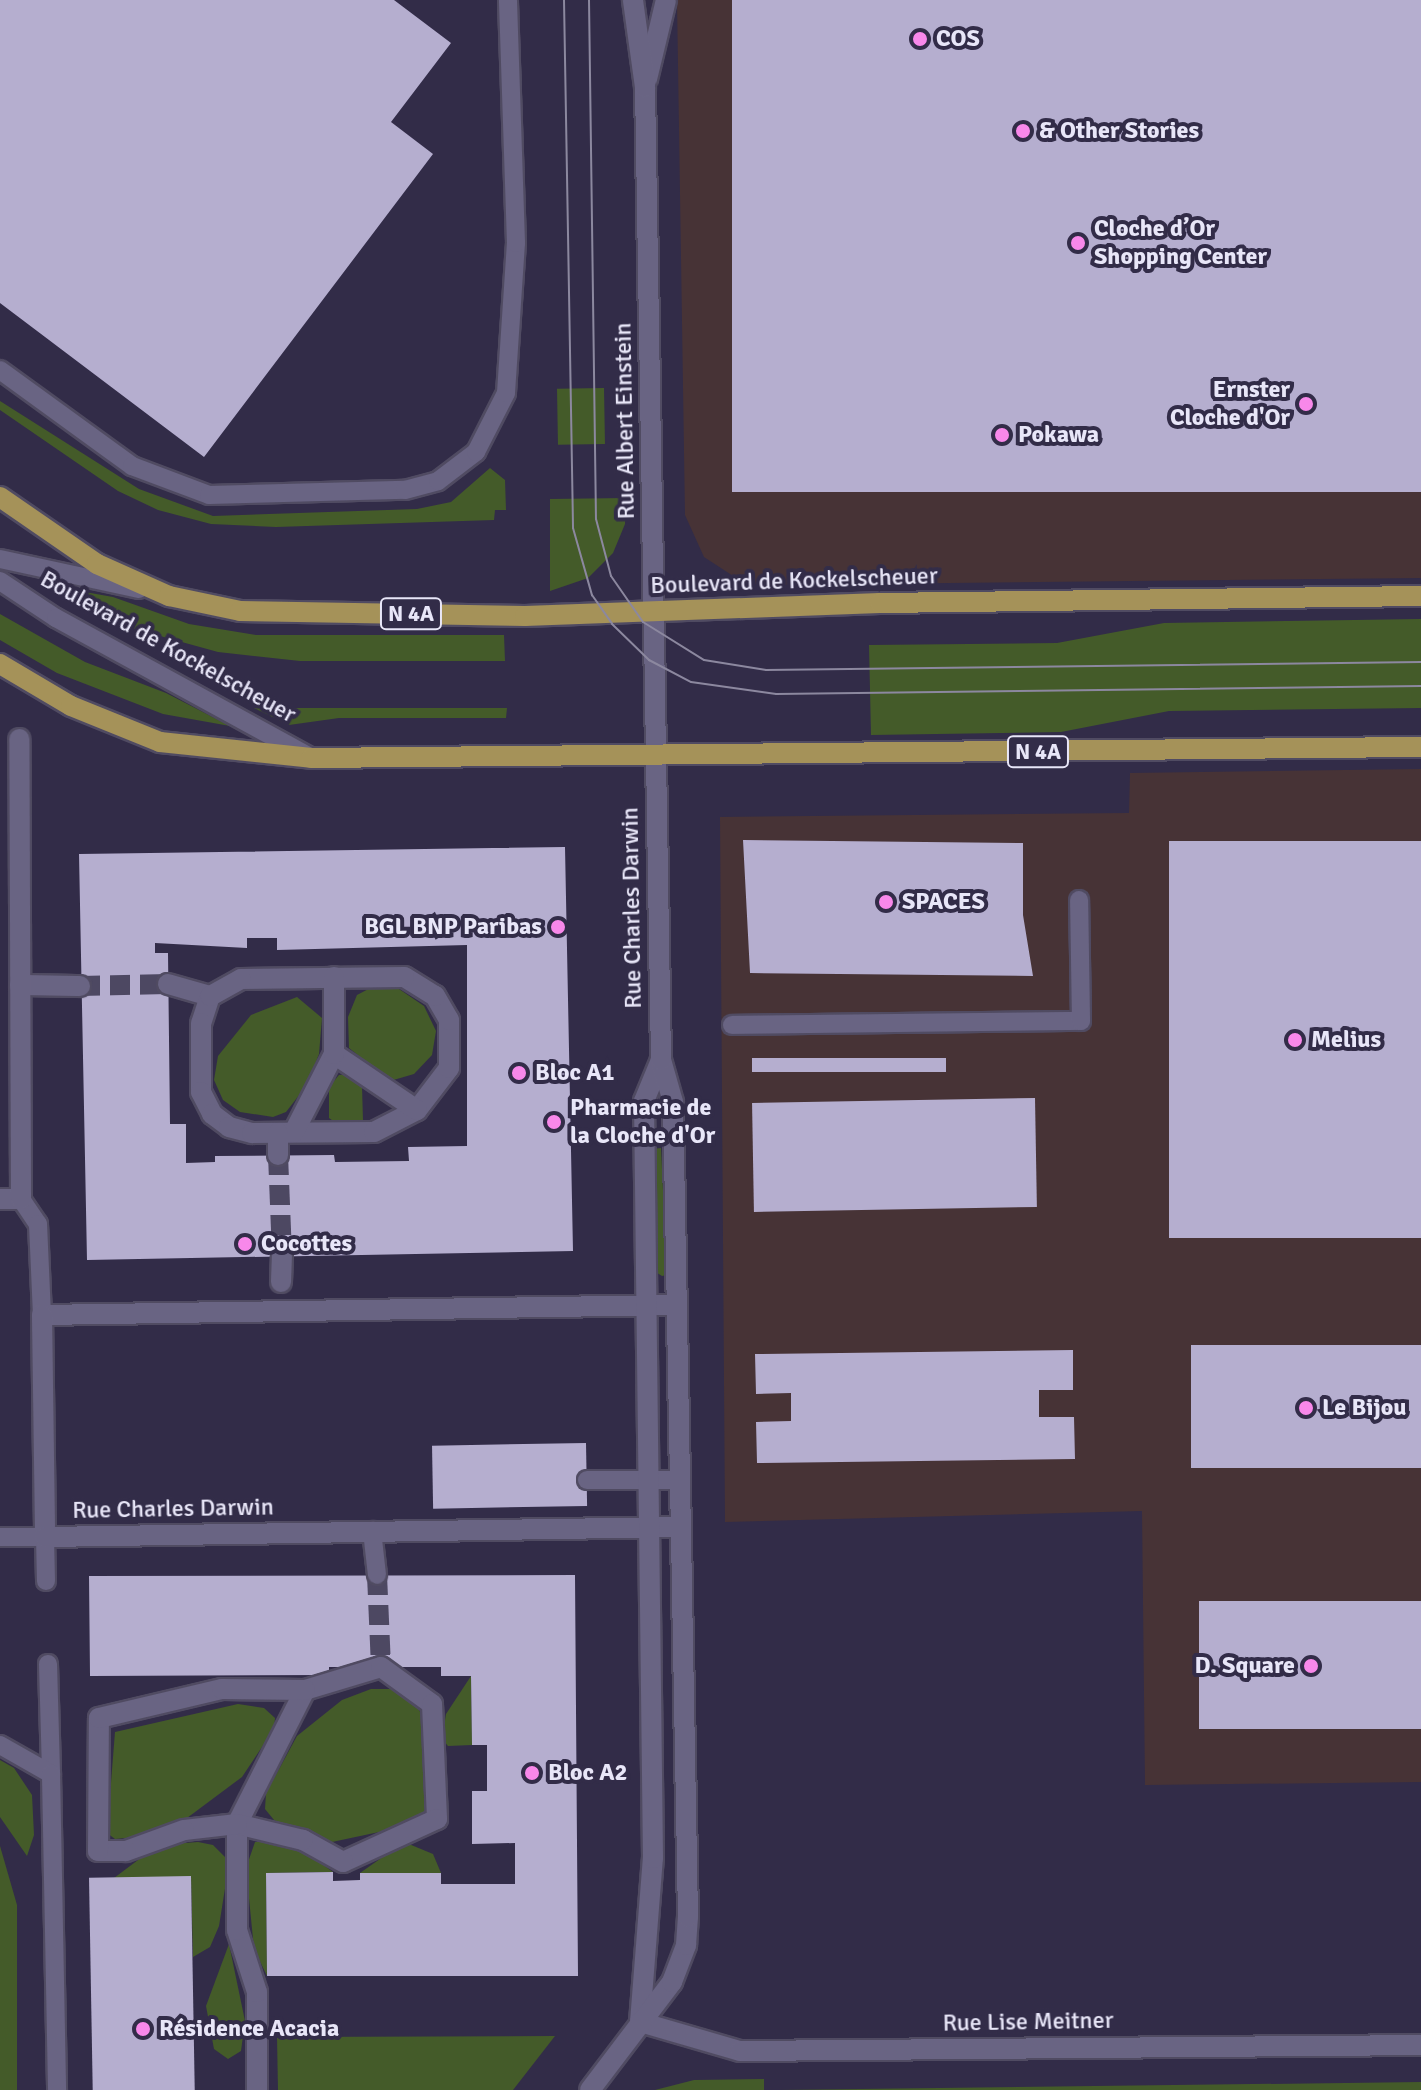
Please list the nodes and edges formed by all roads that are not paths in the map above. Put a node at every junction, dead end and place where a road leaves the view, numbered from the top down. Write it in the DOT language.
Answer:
graph roads {
  1 [pos="508,0"];
  2 [pos="633,0"];
  3 [pos="666,0"];
  4 [pos="645,87"];
  5 [pos="0,370"];
  6 [pos="0,497"];
  7 [pos="0,559"];
  8 [pos="0,581"];
  9 [pos="169,596"];
  10 [pos="1421,596"];
  11 [pos="654,611"];
  12 [pos="0,664"];
  13 [pos="19,739"];
  14 [pos="1421,747"];
  15 [pos="656,755"];
  16 [pos="311,758"];
  17 [pos="10,858"];
  18 [pos="1079,900"];
  19 [pos="334,977"];
  20 [pos="168,984"];
  21 [pos="20,985"];
  22 [pos="80,986"];
  23 [pos="210,996"];
  24 [pos="732,1025"];
  25 [pos="334,1054"];
  26 [pos="661,1060"];
  27 [pos="417,1110"];
  28 [pos="286,1133"];
  29 [pos="278,1155"];
  30 [pos="0,1199"];
  31 [pos="21,1199"];
  32 [pos="282,1256"];
  33 [pos="281,1295"];
  34 [pos="646,1305"];
  35 [pos="677,1305"];
  36 [pos="42,1315"];
  37 [pos="587,1480"];
  38 [pos="680,1480"];
  39 [pos="648,1481"];
  40 [pos="648,1527"];
  41 [pos="681,1527"];
  42 [pos="372,1531"];
  43 [pos="0,1537"];
  44 [pos="45,1537"];
  45 [pos="377,1575"];
  46 [pos="46,1581"];
  47 [pos="48,1664"];
  48 [pos="305,1690"];
  49 [pos="0,1745"];
  50 [pos="51,1774"];
  51 [pos="237,1824"];
  52 [pos="640,2022"];
  53 [pos="1421,2045"];
  54 [pos="57,2090"];
  55 [pos="257,2090"];
  56 [pos="590,2090"];
  1 -- 5 [label="lane"];
  2 -- 4 [label="street, Rue Albert Einstein"];
  3 -- 4 [label="street, Rue Albert Einstein"];
  4 -- 11 [label="street, Rue Albert Einstein"];
  6 -- 9 [label="main road, Boulevard de Kockelscheuer / N 4A"];
  7 -- 9 [label="lane, Boulevard de Kockelscheuer"];
  8 -- 16 [label="lane, Boulevard de Kockelscheuer"];
  9 -- 11 [label="main road, Boulevard de Kockelscheuer / N 4A"];
  10 -- 11 [label="main road, Boulevard de Kockelscheuer / N 4A"];
  11 -- 15 [label="street, Rue Albert Einstein"];
  12 -- 16 [label="main road, Boulevard de Kockelscheuer / N 4A"];
  13 -- 17 [label="street"];
  14 -- 15 [label="main road, Boulevard de Kockelscheuer / N 4A"];
  15 -- 16 [label="main road, Boulevard de Kockelscheuer / N 4A"];
  15 -- 26 [label="street, Rue Charles Darwin"];
  17 -- 21 [label="street"];
  18 -- 24 [label="lane"];
  19 -- 23 [label="street"];
  19 -- 25 [label="street"];
  19 -- 27 [label="street"];
  20 -- 23 [label="street"];
  21 -- 22 [label="street"];
  21 -- 31 [label="street"];
  23 -- 28 [label="street"];
  25 -- 27 [label="street"];
  25 -- 28 [label="street"];
  26 -- 34 [label="street, Rue Charles Darwin"];
  26 -- 35 [label="street, Rue Charles Darwin"];
  27 -- 28 [label="street"];
  28 -- 29 [label="street"];
  30 -- 31 [label="street"];
  31 -- 36 [label="lane"];
  32 -- 33 [label="street"];
  33 -- 34 [label="street"];
  33 -- 36 [label="street"];
  34 -- 35 [label="street"];
  34 -- 39 [label="street, Rue Charles Darwin"];
  35 -- 38 [label="street, Rue Charles Darwin"];
  36 -- 44 [label="street, Rue Charles Darwin"];
  37 -- 39 [label="lane"];
  38 -- 39 [label="lane"];
  38 -- 41 [label="street, Rue Charles Darwin"];
  39 -- 40 [label="street, Rue Charles Darwin"];
  40 -- 41 [label="street, Rue Charles Darwin"];
  40 -- 42 [label="street, Rue Charles Darwin"];
  40 -- 52 [label="street, Rue Charles Darwin"];
  41 -- 52 [label="street, Rue Charles Darwin"];
  42 -- 44 [label="street, Rue Charles Darwin"];
  42 -- 45 [label="lane"];
  43 -- 44 [label="lane"];
  44 -- 46 [label="lane"];
  47 -- 50 [label="lane"];
  48 -- 51 [label="street"];
  48 -- 51 [label="street"];
  48 -- 51 [label="street"];
  49 -- 50 [label="lane"];
  50 -- 54 [label="lane"];
  51 -- 55 [label="street"];
  52 -- 53 [label="street, Rue Lise Meitner"];
  52 -- 56 [label="street, Rue Charles Darwin"];
}
